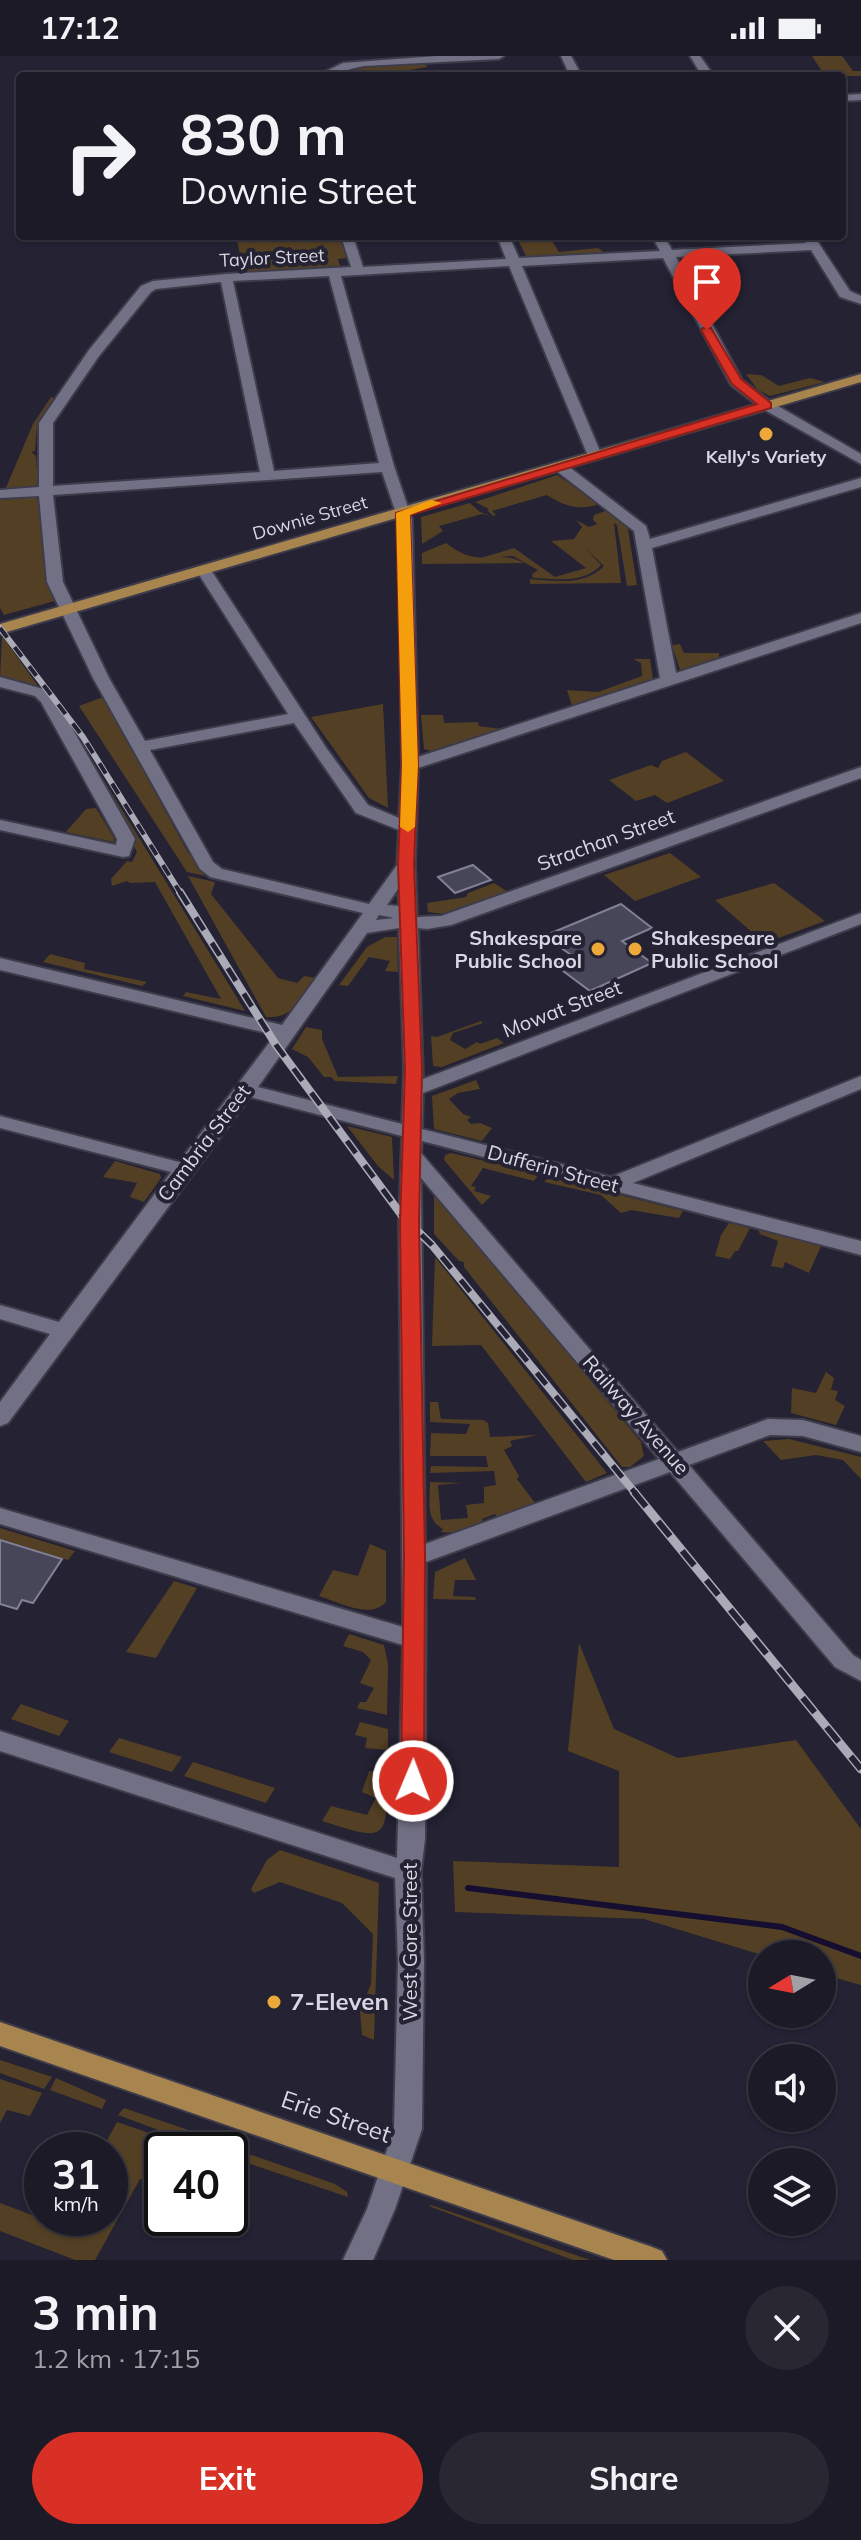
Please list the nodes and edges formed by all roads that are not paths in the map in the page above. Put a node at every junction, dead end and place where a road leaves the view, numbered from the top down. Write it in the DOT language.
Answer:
graph roads {
  1 [pos="499,56"];
  2 [pos="330,72"];
  3 [pos="348,240"];
  4 [pos="505,240"];
  5 [pos="660,240"];
  6 [pos="811,241"];
  7 [pos="668,254"];
  8 [pos="514,262"];
  9 [pos="358,271"];
  10 [pos="334,272"];
  11 [pos="226,278"];
  12 [pos="861,300"];
  13 [pos="861,378"];
  14 [pos="766,405"];
  15 [pos="595,456"];
  16 [pos="861,460"];
  17 [pos="559,466"];
  18 [pos="387,467"];
  19 [pos="268,475"];
  20 [pos="861,482"];
  21 [pos="45,491"];
  22 [pos="0,494"];
  23 [pos="403,513"];
  24 [pos="644,546"];
  25 [pos="204,570"];
  26 [pos="67,609"];
  27 [pos="861,618"];
  28 [pos="0,629"];
  29 [pos="669,681"];
  30 [pos="0,682"];
  31 [pos="299,717"];
  32 [pos="140,747"];
  33 [pos="410,765"];
  34 [pos="861,772"];
  35 [pos="0,825"];
  36 [pos="408,828"];
  37 [pos="406,865"];
  38 [pos="374,910"];
  39 [pos="861,918"];
  40 [pos="410,921"];
  41 [pos="361,928"];
  42 [pos="0,964"];
  43 [pos="286,1032"];
  44 [pos="861,1082"];
  45 [pos="246,1090"];
  46 [pos="413,1090"];
  47 [pos="0,1122"];
  48 [pos="413,1144"];
  49 [pos="183,1169"];
  50 [pos="610,1185"];
  51 [pos="861,1248"];
  52 [pos="0,1312"];
  53 [pos="65,1331"];
  54 [pos="0,1418"];
  55 [pos="861,1444"];
  56 [pos="675,1461"];
  57 [pos="0,1516"];
  58 [pos="414,1557"];
  59 [pos="415,1640"];
  60 [pos="861,1672"];
  61 [pos="0,1741"];
  62 [pos="408,1872"];
  63 [pos="0,2034"];
  64 [pos="395,2169"];
  65 [pos="358,2260"];
  66 [pos="652,2260"];
  1 -- 2 [label="street"];
  3 -- 9 [label="street"];
  4 -- 8 [label="street"];
  5 -- 7 [label="street"];
  6 -- 7 [label="street, Taylor Street"];
  6 -- 12 [label="street"];
  7 -- 8 [label="street, Taylor Street"];
  7 -- 14 [label="street"];
  8 -- 9 [label="street, Taylor Street"];
  8 -- 15 [label="street"];
  9 -- 10 [label="street, Taylor Street"];
  10 -- 11 [label="street, Taylor Street"];
  10 -- 18 [label="street, West Gore Street"];
  11 -- 19 [label="street"];
  11 -- 21 [label="street, Taylor Street"];
  13 -- 14 [label="main road, Downie Street"];
  14 -- 15 [label="main road, Downie Street"];
  14 -- 16 [label="street"];
  15 -- 17 [label="main road, Downie Street"];
  17 -- 23 [label="main road, Downie Street"];
  17 -- 24 [label="street"];
  18 -- 19 [label="street"];
  18 -- 23 [label="street, West Gore Street"];
  19 -- 21 [label="street"];
  20 -- 24 [label="street"];
  21 -- 22 [label="street"];
  21 -- 26 [label="street"];
  23 -- 25 [label="main road, Downie Street"];
  23 -- 33 [label="street, West Gore Street"];
  24 -- 29 [label="street"];
  25 -- 26 [label="main road, Downie Street"];
  25 -- 31 [label="street"];
  26 -- 28 [label="main road, Downie Street"];
  26 -- 32 [label="street"];
  27 -- 29 [label="street"];
  29 -- 33 [label="street"];
  30 -- 35 [label="street"];
  31 -- 32 [label="street"];
  31 -- 36 [label="street"];
  32 -- 38 [label="street"];
  33 -- 36 [label="street, West Gore Street"];
  34 -- 40 [label="street, Strachan Street"];
  36 -- 37 [label="street, West Gore Street"];
  37 -- 38 [label="street, Cambria Street"];
  37 -- 40 [label="street, West Gore Street"];
  38 -- 40 [label="street"];
  38 -- 41 [label="street, Cambria Street"];
  39 -- 46 [label="street, Mowat Street"];
  40 -- 41 [label="street, Strachan Street"];
  40 -- 46 [label="street, West Gore Street"];
  41 -- 43 [label="street, Cambria Street"];
  42 -- 43 [label="street"];
  43 -- 45 [label="street, Cambria Street"];
  44 -- 50 [label="street"];
  45 -- 48 [label="street, Dufferin Street"];
  45 -- 49 [label="street, Cambria Street"];
  46 -- 48 [label="street, West Gore Street"];
  47 -- 49 [label="street"];
  48 -- 50 [label="street, Dufferin Street"];
  48 -- 56 [label="street, Railway Avenue"];
  48 -- 58 [label="street, West Gore Street"];
  49 -- 53 [label="street, Cambria Street"];
  50 -- 51 [label="street, Dufferin Street"];
  52 -- 53 [label="street"];
  53 -- 54 [label="street, Cambria Street"];
  55 -- 56 [label="street"];
  56 -- 58 [label="street"];
  56 -- 60 [label="street, Railway Avenue"];
  57 -- 59 [label="street"];
  58 -- 59 [label="street, West Gore Street"];
  59 -- 62 [label="street, West Gore Street"];
  61 -- 62 [label="street"];
  62 -- 64 [label="street, West Gore Street"];
  63 -- 64 [label="main road, Erie Street"];
  64 -- 65 [label="street, West Gore Street"];
  64 -- 66 [label="main road, Erie Street"];
}
